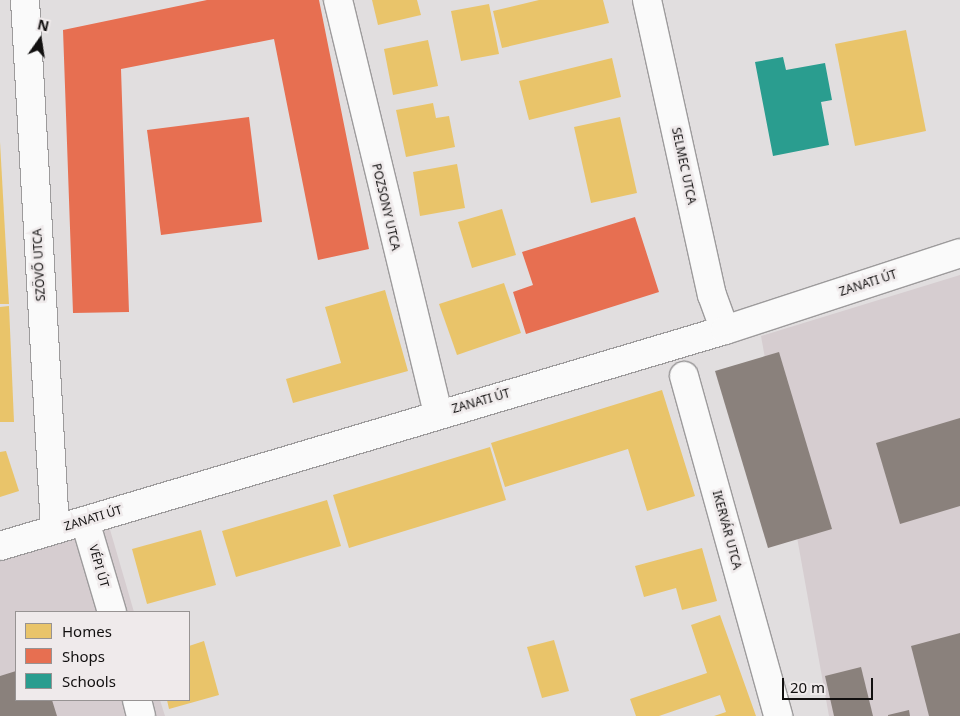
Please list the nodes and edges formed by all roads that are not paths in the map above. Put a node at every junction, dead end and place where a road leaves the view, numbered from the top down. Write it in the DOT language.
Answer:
graph roads {
  1 [pos="25,0"];
  2 [pos="338,0"];
  3 [pos="647,0"];
  4 [pos="960,253"];
  5 [pos="724,330"];
  6 [pos="676,344"];
  7 [pos="438,414"];
  8 [pos="85,521"];
  9 [pos="55,529"];
  10 [pos="0,546"];
  11 [pos="112,611"];
  12 [pos="136,701"];
  13 [pos="141,716"];
  14 [pos="778,716"];
  1 -- 9 [label="street, SZÖVŐ UTCA"];
  2 -- 7 [label="street, POZSONY UTCA"];
  3 -- 5 [label="street, SELMEC UTCA"];
  4 -- 5 [label="street, ZANATI ÚT"];
  5 -- 6 [label="street, ZANATI ÚT"];
  6 -- 7 [label="street, ZANATI ÚT"];
  6 -- 14 [label="street, IKERVÁR UTCA"];
  7 -- 8 [label="street, ZANATI ÚT"];
  8 -- 9 [label="street, ZANATI ÚT"];
  8 -- 11 [label="street, VÉPI ÚT"];
  9 -- 10 [label="street, ZANATI ÚT"];
  12 -- 13 [label="street"];
}
